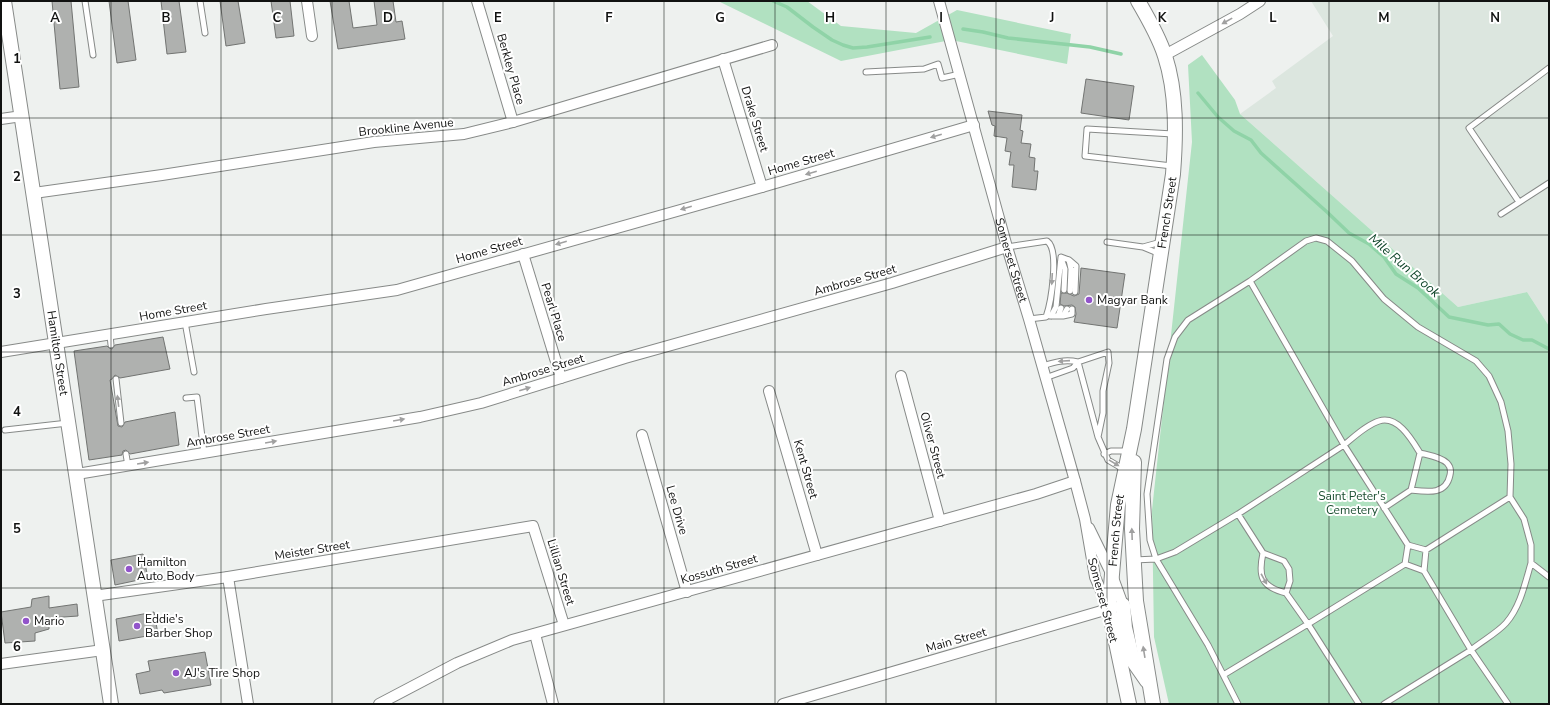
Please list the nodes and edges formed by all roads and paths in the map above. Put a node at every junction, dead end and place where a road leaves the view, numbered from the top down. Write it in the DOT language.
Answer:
graph roads {
  1 [pos="4,1"];
  2 [pos="85,1"];
  3 [pos="200,1"];
  4 [pos="307,1"];
  5 [pos="477,1"];
  6 [pos="939,1"];
  7 [pos="1138,1"];
  8 [pos="1260,1"];
  9 [pos="205,33"];
  10 [pos="312,36"];
  11 [pos="772,45"];
  12 [pos="93,55"];
  13 [pos="1165,55"];
  14 [pos="723,59"];
  15 [pos="1549,68"];
  16 [pos="866,72"];
  17 [pos="960,74"];
  18 [pos="22,116"];
  19 [pos="1,119"];
  20 [pos="513,122"];
  21 [pos="974,125"];
  22 [pos="1175,134"];
  23 [pos="1173,166"];
  24 [pos="1549,183"];
  25 [pos="762,187"];
  26 [pos="34,193"];
  27 [pos="1519,202"];
  28 [pos="1501,214"];
  29 [pos="1107,242"];
  30 [pos="1007,247"];
  31 [pos="1143,247"];
  32 [pos="1161,248"];
  33 [pos="1054,252"];
  34 [pos="523,254"];
  35 [pos="1061,257"];
  36 [pos="1250,280"];
  37 [pos="1064,290"];
  38 [pos="1072,291"];
  39 [pos="1049,316"];
  40 [pos="1061,316"];
  41 [pos="1029,319"];
  42 [pos="185,322"];
  43 [pos="56,344"];
  44 [pos="1,352"];
  45 [pos="1078,362"];
  46 [pos="1042,366"];
  47 [pos="194,372"];
  48 [pos="901,376"];
  49 [pos="561,378"];
  50 [pos="1045,378"];
  51 [pos="116,379"];
  52 [pos="770,391"];
  53 [pos="186,398"];
  54 [pos="68,423"];
  55 [pos="121,423"];
  56 [pos="1134,429"];
  57 [pos="5,430"];
  58 [pos="642,435"];
  59 [pos="1098,437"];
  60 [pos="1344,445"];
  61 [pos="1130,451"];
  62 [pos="204,453"];
  63 [pos="1420,453"];
  64 [pos="126,454"];
  65 [pos="1104,454"];
  66 [pos="128,466"];
  67 [pos="1125,470"];
  68 [pos="76,474"];
  69 [pos="1075,481"];
  70 [pos="1411,490"];
  71 [pos="1510,498"];
  72 [pos="1384,508"];
  73 [pos="1238,514"];
  74 [pos="1085,519"];
  75 [pos="940,520"];
  76 [pos="533,526"];
  77 [pos="1408,545"];
  78 [pos="1426,550"];
  79 [pos="1264,553"];
  80 [pos="817,555"];
  81 [pos="1156,559"];
  82 [pos="1134,560"];
  83 [pos="1531,563"];
  84 [pos="1405,564"];
  85 [pos="1424,571"];
  86 [pos="1112,576"];
  87 [pos="1549,576"];
  88 [pos="228,577"];
  89 [pos="687,592"];
  90 [pos="1286,592"];
  91 [pos="94,596"];
  92 [pos="1129,603"];
  93 [pos="1109,609"];
  94 [pos="1308,624"];
  95 [pos="564,625"];
  96 [pos="535,634"];
  97 [pos="103,650"];
  98 [pos="1471,650"];
  99 [pos="1,664"];
  100 [pos="1224,674"];
  101 [pos="111,704"];
  102 [pos="248,704"];
  103 [pos="379,704"];
  104 [pos="553,704"];
  105 [pos="783,704"];
  106 [pos="1129,704"];
  107 [pos="1153,704"];
  108 [pos="1238,704"];
  109 [pos="1359,704"];
  110 [pos="1384,704"];
  111 [pos="1508,704"];
  1 -- 18 [label="main road, Hamilton Street"];
  2 -- 12 [label="lane"];
  3 -- 9 [label="lane"];
  4 -- 10 [label="street"];
  5 -- 20 [label="street, Berkley Place"];
  6 -- 17 [label="street, Somerset Street"];
  7 -- 13 [label="main road, French Street"];
  8 -- 13 [label="street, one-way"];
  11 -- 14 [label="street, Brookline Avenue"];
  13 -- 22 [label="main road, French Street"];
  14 -- 20 [label="street, Brookline Avenue"];
  14 -- 25 [label="street, Drake Street"];
  15 -- 27 [label="lane"];
  16 -- 17 [label="lane"];
  17 -- 21 [label="street, Somerset Street"];
  18 -- 19 [label="street"];
  18 -- 26 [label="main road, Hamilton Street"];
  20 -- 26 [label="street, Brookline Avenue"];
  21 -- 25 [label="street, Home Street, one-way"];
  21 -- 30 [label="street, Somerset Street"];
  22 -- 23 [label="main road, French Street"];
  22 -- 23 [label="lane"];
  23 -- 32 [label="main road, French Street"];
  24 -- 27 [label="lane"];
  25 -- 34 [label="street, Home Street, one-way"];
  26 -- 43 [label="main road, Hamilton Street"];
  27 -- 28 [label="lane"];
  29 -- 31 [label="lane"];
  30 -- 33 [label="lane"];
  30 -- 41 [label="street, Somerset Street"];
  30 -- 49 [label="street, Ambrose Street"];
  31 -- 32 [label="lane"];
  31 -- 32 [label="lane"];
  32 -- 56 [label="main road, French Street"];
  33 -- 35 [label="lane"];
  33 -- 39 [label="lane, one-way"];
  34 -- 42 [label="street, Home Street"];
  34 -- 49 [label="street, Pearl Place"];
  35 -- 37 [label="lane"];
  35 -- 38 [label="lane"];
  35 -- 39 [label="lane"];
  36 -- 60 [label="lane"];
  36 -- 71 [label="lane"];
  36 -- 81 [label="lane"];
  39 -- 40 [label="lane"];
  39 -- 41 [label="lane"];
  40 -- 40 [label="lane"];
  41 -- 46 [label="street, Somerset Street"];
  42 -- 43 [label="street, Home Street"];
  42 -- 47 [label="lane"];
  43 -- 44 [label="street, Home Street"];
  43 -- 54 [label="main road, Hamilton Street"];
  45 -- 46 [label="lane, one-way"];
  45 -- 50 [label="lane"];
  45 -- 59 [label="lane"];
  45 -- 59 [label="lane"];
  46 -- 50 [label="street, Somerset Street"];
  48 -- 75 [label="street, Oliver Street"];
  62 -- 49 [label="street, Ambrose Street, one-way"];
  50 -- 69 [label="street, Somerset Street"];
  55 -- 51 [label="lane, one-way"];
  52 -- 80 [label="street, Kent Street"];
  53 -- 62 [label="lane"];
  54 -- 57 [label="lane"];
  54 -- 68 [label="main road, Hamilton Street"];
  56 -- 61 [label="main road, French Street"];
  82 -- 56 [label="main road, French Street, one-way"];
  58 -- 89 [label="street, Lee Drive"];
  59 -- 65 [label="lane"];
  60 -- 63 [label="lane"];
  60 -- 72 [label="lane"];
  60 -- 73 [label="lane"];
  61 -- 65 [label="lane"];
  61 -- 67 [label="main road, French Street"];
  66 -- 62 [label="street, Ambrose Street, one-way"];
  63 -- 70 [label="lane"];
  63 -- 70 [label="lane"];
  64 -- 66 [label="lane"];
  65 -- 67 [label="lane, one-way"];
  66 -- 68 [label="street, Ambrose Street"];
  67 -- 86 [label="main road, French Street"];
  68 -- 91 [label="main road, Hamilton Street"];
  69 -- 74 [label="street, Somerset Street"];
  69 -- 75 [label="street, Kossuth Street"];
  70 -- 72 [label="lane"];
  71 -- 78 [label="lane"];
  71 -- 83 [label="lane"];
  72 -- 77 [label="lane"];
  73 -- 79 [label="lane"];
  73 -- 81 [label="lane"];
  74 -- 86 [label="street, Somerset Street"];
  74 -- 93 [label="street, Somerset Street"];
  75 -- 80 [label="street, Kossuth Street"];
  76 -- 88 [label="street, Meister Street"];
  76 -- 95 [label="street, Lillian Street"];
  77 -- 78 [label="lane"];
  77 -- 84 [label="lane"];
  78 -- 85 [label="lane"];
  79 -- 90 [label="lane"];
  79 -- 90 [label="lane, one-way"];
  80 -- 89 [label="street, Kossuth Street"];
  81 -- 82 [label="lane"];
  81 -- 100 [label="lane"];
  82 -- 92 [label="main road, French Street"];
  83 -- 87 [label="lane"];
  83 -- 98 [label="lane"];
  84 -- 85 [label="lane"];
  84 -- 94 [label="lane"];
  85 -- 98 [label="lane"];
  86 -- 92 [label="street, Somerset Street"];
  86 -- 93 [label="main road, French Street"];
  88 -- 91 [label="street, Meister Street"];
  88 -- 102 [label="street"];
  89 -- 95 [label="street, Kossuth Street"];
  90 -- 94 [label="lane"];
  91 -- 97 [label="main road, Hamilton Street"];
  92 -- 93 [label="street, Main Street"];
  107 -- 92 [label="main road, Somerset Street, one-way"];
  93 -- 105 [label="street, Main Street"];
  93 -- 106 [label="main road, Somerset Street"];
  94 -- 100 [label="lane"];
  94 -- 109 [label="lane"];
  95 -- 96 [label="street, Kossuth Street"];
  96 -- 103 [label="street, Kossuth Street"];
  96 -- 104 [label="street"];
  97 -- 99 [label="street"];
  97 -- 101 [label="main road, Hamilton Street"];
  98 -- 110 [label="lane"];
  98 -- 111 [label="lane"];
  100 -- 108 [label="lane"];
}
